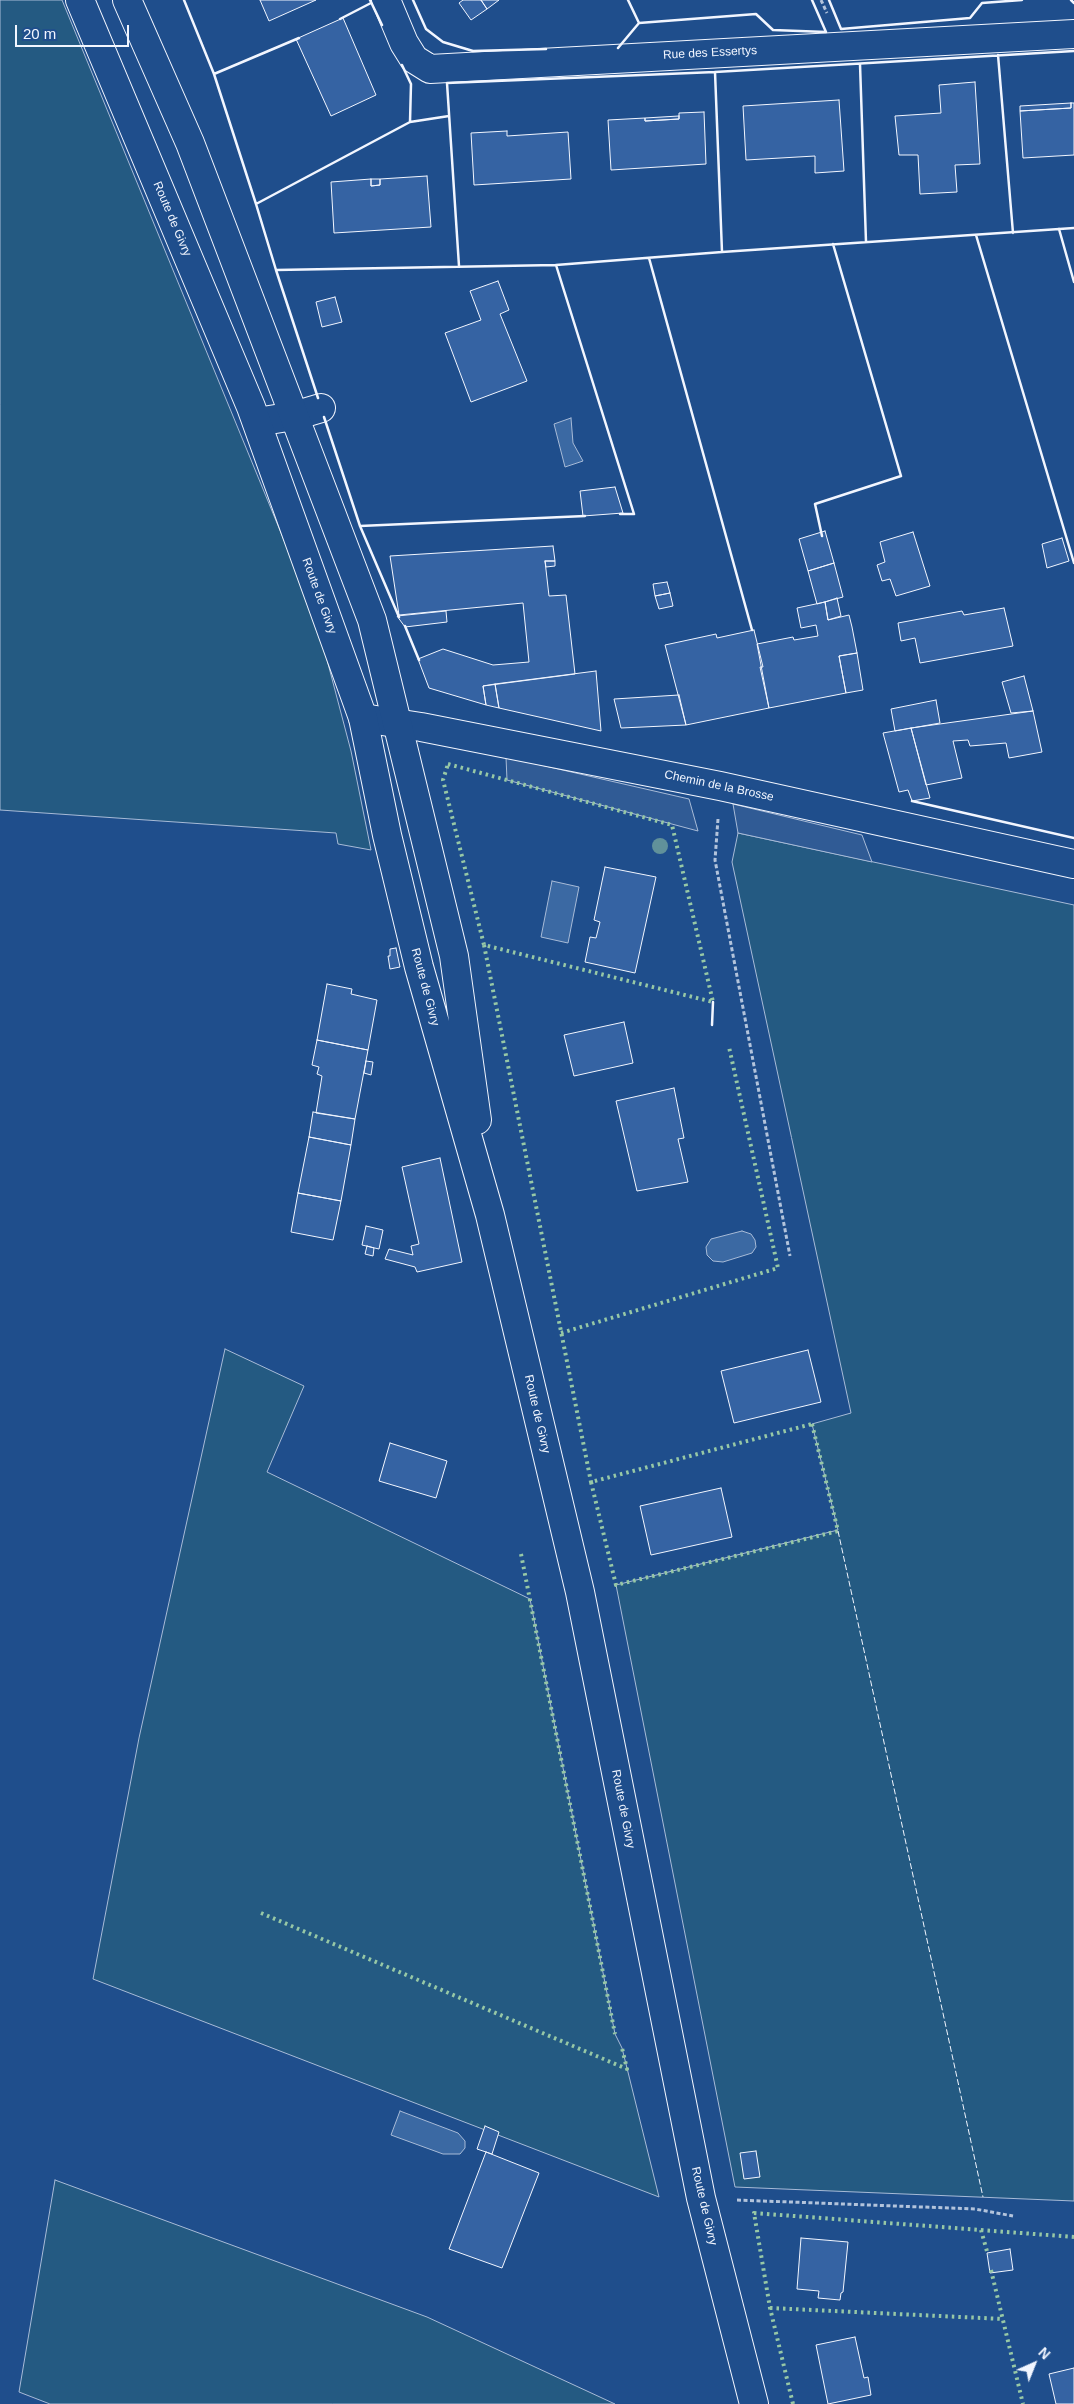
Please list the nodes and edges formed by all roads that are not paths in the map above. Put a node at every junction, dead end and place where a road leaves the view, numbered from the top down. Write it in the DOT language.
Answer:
graph roads {
  1 [pos="80,0"];
  2 [pos="126,0"];
  3 [pos="386,0"];
  4 [pos="1074,34"];
  5 [pos="321,408"];
  6 [pos="294,416"];
  7 [pos="257,422"];
  8 [pos="363,718"];
  9 [pos="399,724"];
  10 [pos="1074,864"];
  11 [pos="490,1215"];
  12 [pos="754,2404"];
  1 -- 7 [label="main road, Route de Givry"];
  2 -- 6 [label="main road, Route de Givry"];
  3 -- 4 [label="main road, Rue des Essertys"];
  5 -- 6 [label="main road"];
  6 -- 7 [label="main road"];
  6 -- 9 [label="main road, Route de Givry"];
  7 -- 8 [label="main road, Route de Givry"];
  8 -- 9 [label="main road, Chemin de la Brosse"];
  8 -- 11 [label="main road, Route de Givry"];
  9 -- 10 [label="main road, Chemin de la Brosse"];
  9 -- 11 [label="main road, Route de Givry"];
  11 -- 12 [label="main road, Route de Givry"];
}
